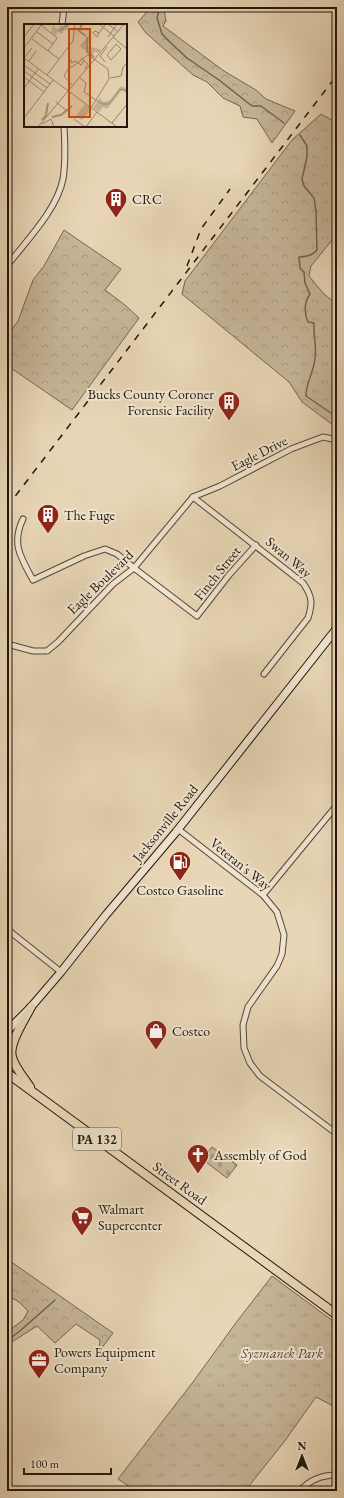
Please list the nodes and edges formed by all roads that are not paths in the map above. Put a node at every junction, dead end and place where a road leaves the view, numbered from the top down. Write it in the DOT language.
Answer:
graph roads {
  1 [pos="64,7"];
  2 [pos="62,24"];
  3 [pos="64,127"];
  4 [pos="7,266"];
  5 [pos="337,440"];
  6 [pos="193,497"];
  7 [pos="23,519"];
  8 [pos="256,545"];
  9 [pos="134,568"];
  10 [pos="337,628"];
  11 [pos="7,644"];
  12 [pos="264,674"];
  13 [pos="337,805"];
  14 [pos="178,829"];
  15 [pos="7,884"];
  16 [pos="263,895"];
  17 [pos="61,972"];
  18 [pos="31,1007"];
  19 [pos="7,1031"];
  20 [pos="7,1072"];
  21 [pos="34,1092"];
  22 [pos="337,1134"];
  23 [pos="337,1315"];
  24 [pos="337,1475"];
  25 [pos="300,1491"];
  1 -- 2 [label="street"];
  3 -- 4 [label="street"];
  5 -- 6 [label="street, Eagle Drive"];
  6 -- 8 [label="street, Swan Way"];
  6 -- 9 [label="street, Eagle Boulevard"];
  7 -- 9 [label="street"];
  8 -- 9 [label="street, Finch Street"];
  8 -- 12 [label="street, Swan Way"];
  9 -- 11 [label="street, Eagle Boulevard"];
  10 -- 14 [label="main road, Jacksonville Road"];
  13 -- 16 [label="street"];
  14 -- 16 [label="street, Veteran's Way"];
  14 -- 17 [label="main road, Jacksonville Road"];
  15 -- 17 [label="street"];
  16 -- 22 [label="street, Veteran's Way"];
  17 -- 18 [label="main road, Jacksonville Road"];
  18 -- 19 [label="main road, Jacksonville Road"];
  18 -- 21 [label="main road"];
  20 -- 21 [label="main road, Street Road / PA 132"];
  21 -- 23 [label="main road, Street Road / PA 132"];
  24 -- 25 [label="street"];
}
